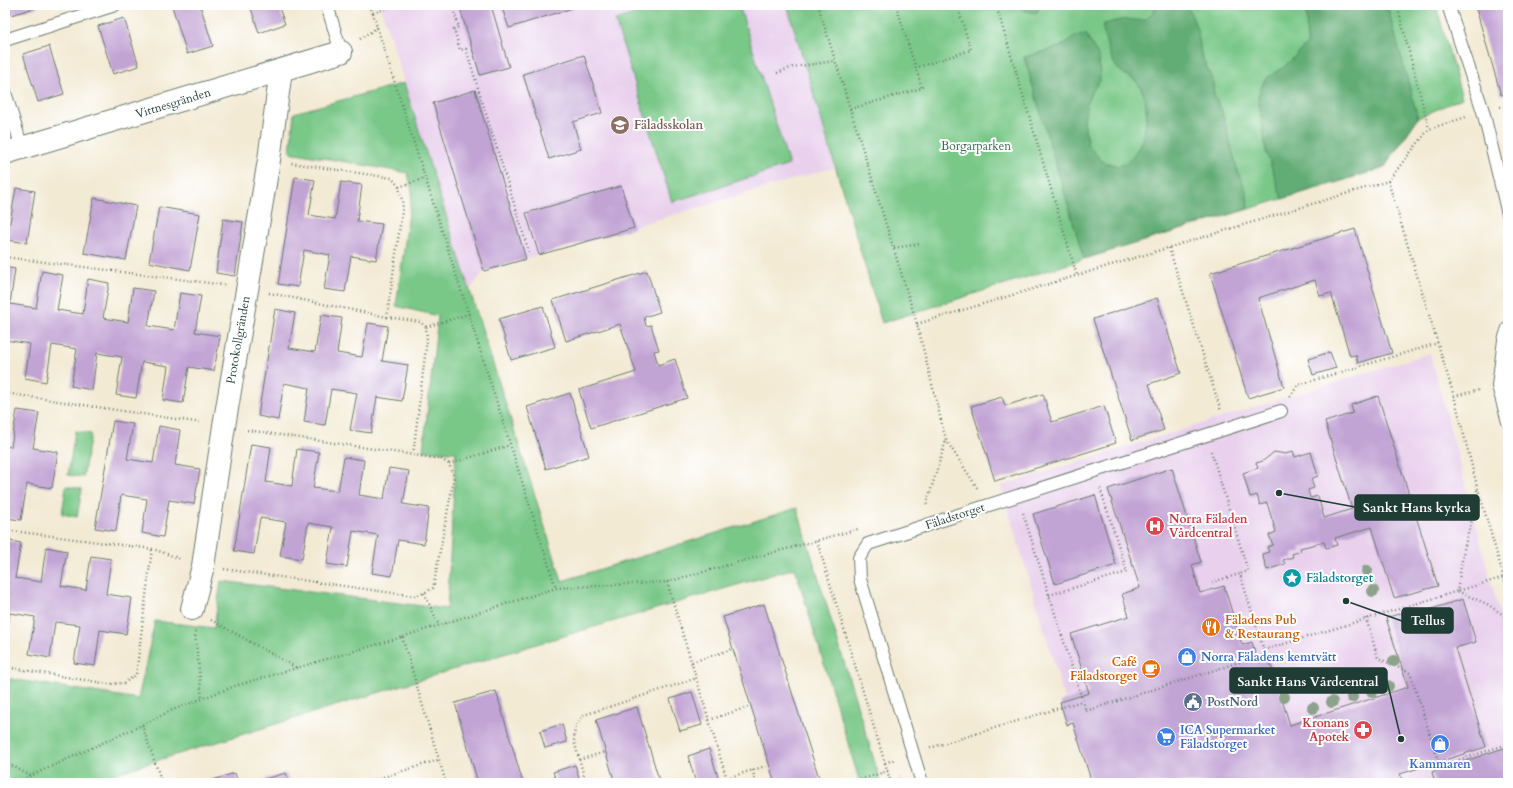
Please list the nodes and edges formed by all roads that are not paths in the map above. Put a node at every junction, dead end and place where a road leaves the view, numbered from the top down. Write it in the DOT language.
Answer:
graph roads {
  1 [pos="115,5"];
  2 [pos="327,5"];
  3 [pos="1448,5"];
  4 [pos="5,40"];
  5 [pos="341,52"];
  6 [pos="281,70"];
  7 [pos="5,92"];
  8 [pos="14,151"];
  9 [pos="1508,214"];
  10 [pos="1508,328"];
  11 [pos="1281,411"];
  12 [pos="1508,422"];
  13 [pos="192,609"];
  14 [pos="922,783"];
  1 -- 4 [label="lane"];
  2 -- 5 [label="lane"];
  3 -- 9 [label="lane"];
  5 -- 6 [label="street, Vittnesgränden"];
  6 -- 8 [label="street, Vittnesgränden"];
  6 -- 13 [label="street, Protokollgränden"];
  7 -- 8 [label="lane"];
  10 -- 12 [label="lane"];
  11 -- 14 [label="lane, Fäladstorget"];
}
